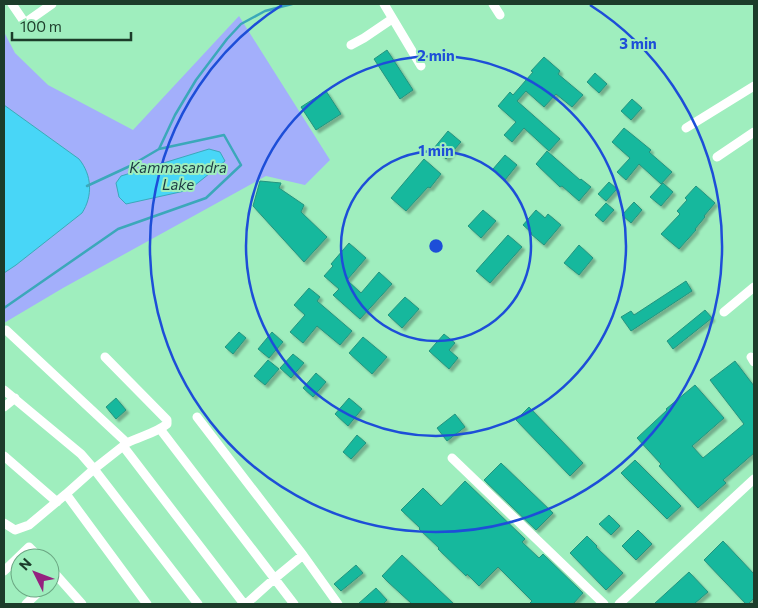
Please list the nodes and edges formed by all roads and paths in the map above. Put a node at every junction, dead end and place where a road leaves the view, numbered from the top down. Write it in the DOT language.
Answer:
graph roads {
  1 [pos="12,4"];
  2 [pos="52,4"];
  3 [pos="384,4"];
  4 [pos="493,4"];
  5 [pos="500,15"];
  6 [pos="392,19"];
  7 [pos="351,45"];
  8 [pos="421,66"];
  9 [pos="754,86"];
  10 [pos="686,128"];
  11 [pos="754,132"];
  12 [pos="717,157"];
  13 [pos="754,287"];
  14 [pos="724,312"];
  15 [pos="4,331"];
  16 [pos="106,358"];
  17 [pos="4,390"];
  18 [pos="15,398"];
  19 [pos="4,407"];
  20 [pos="197,417"];
  21 [pos="160,429"];
  22 [pos="125,444"];
  23 [pos="4,456"];
  24 [pos="452,458"];
  25 [pos="94,469"];
  26 [pos="754,479"];
  27 [pos="66,494"];
  28 [pos="57,502"];
  29 [pos="4,523"];
  30 [pos="303,555"];
  31 [pos="274,579"];
  32 [pos="60,585"];
  33 [pos="82,604"];
  34 [pos="147,604"];
  35 [pos="198,604"];
  36 [pos="245,604"];
  37 [pos="294,604"];
  38 [pos="338,604"];
  39 [pos="604,604"];
  40 [pos="619,604"];
  1 -- 2 [label="street"];
  3 -- 6 [label="street"];
  4 -- 5 [label="street"];
  6 -- 7 [label="street"];
  6 -- 8 [label="street"];
  9 -- 10 [label="street"];
  11 -- 12 [label="street"];
  13 -- 14 [label="street"];
  15 -- 22 [label="street"];
  16 -- 21 [label="street"];
  17 -- 18 [label="street"];
  18 -- 19 [label="street"];
  18 -- 25 [label="street"];
  20 -- 30 [label="street"];
  21 -- 22 [label="street"];
  21 -- 31 [label="street"];
  22 -- 25 [label="street"];
  22 -- 36 [label="street"];
  23 -- 28 [label="street"];
  24 -- 39 [label="street"];
  25 -- 27 [label="street"];
  25 -- 35 [label="street"];
  26 -- 40 [label="street"];
  27 -- 28 [label="street"];
  27 -- 34 [label="street"];
  28 -- 29 [label="street"];
  30 -- 31 [label="street"];
  30 -- 38 [label="street"];
  31 -- 36 [label="street"];
  31 -- 37 [label="street"];
  32 -- 33 [label="street"];
}
